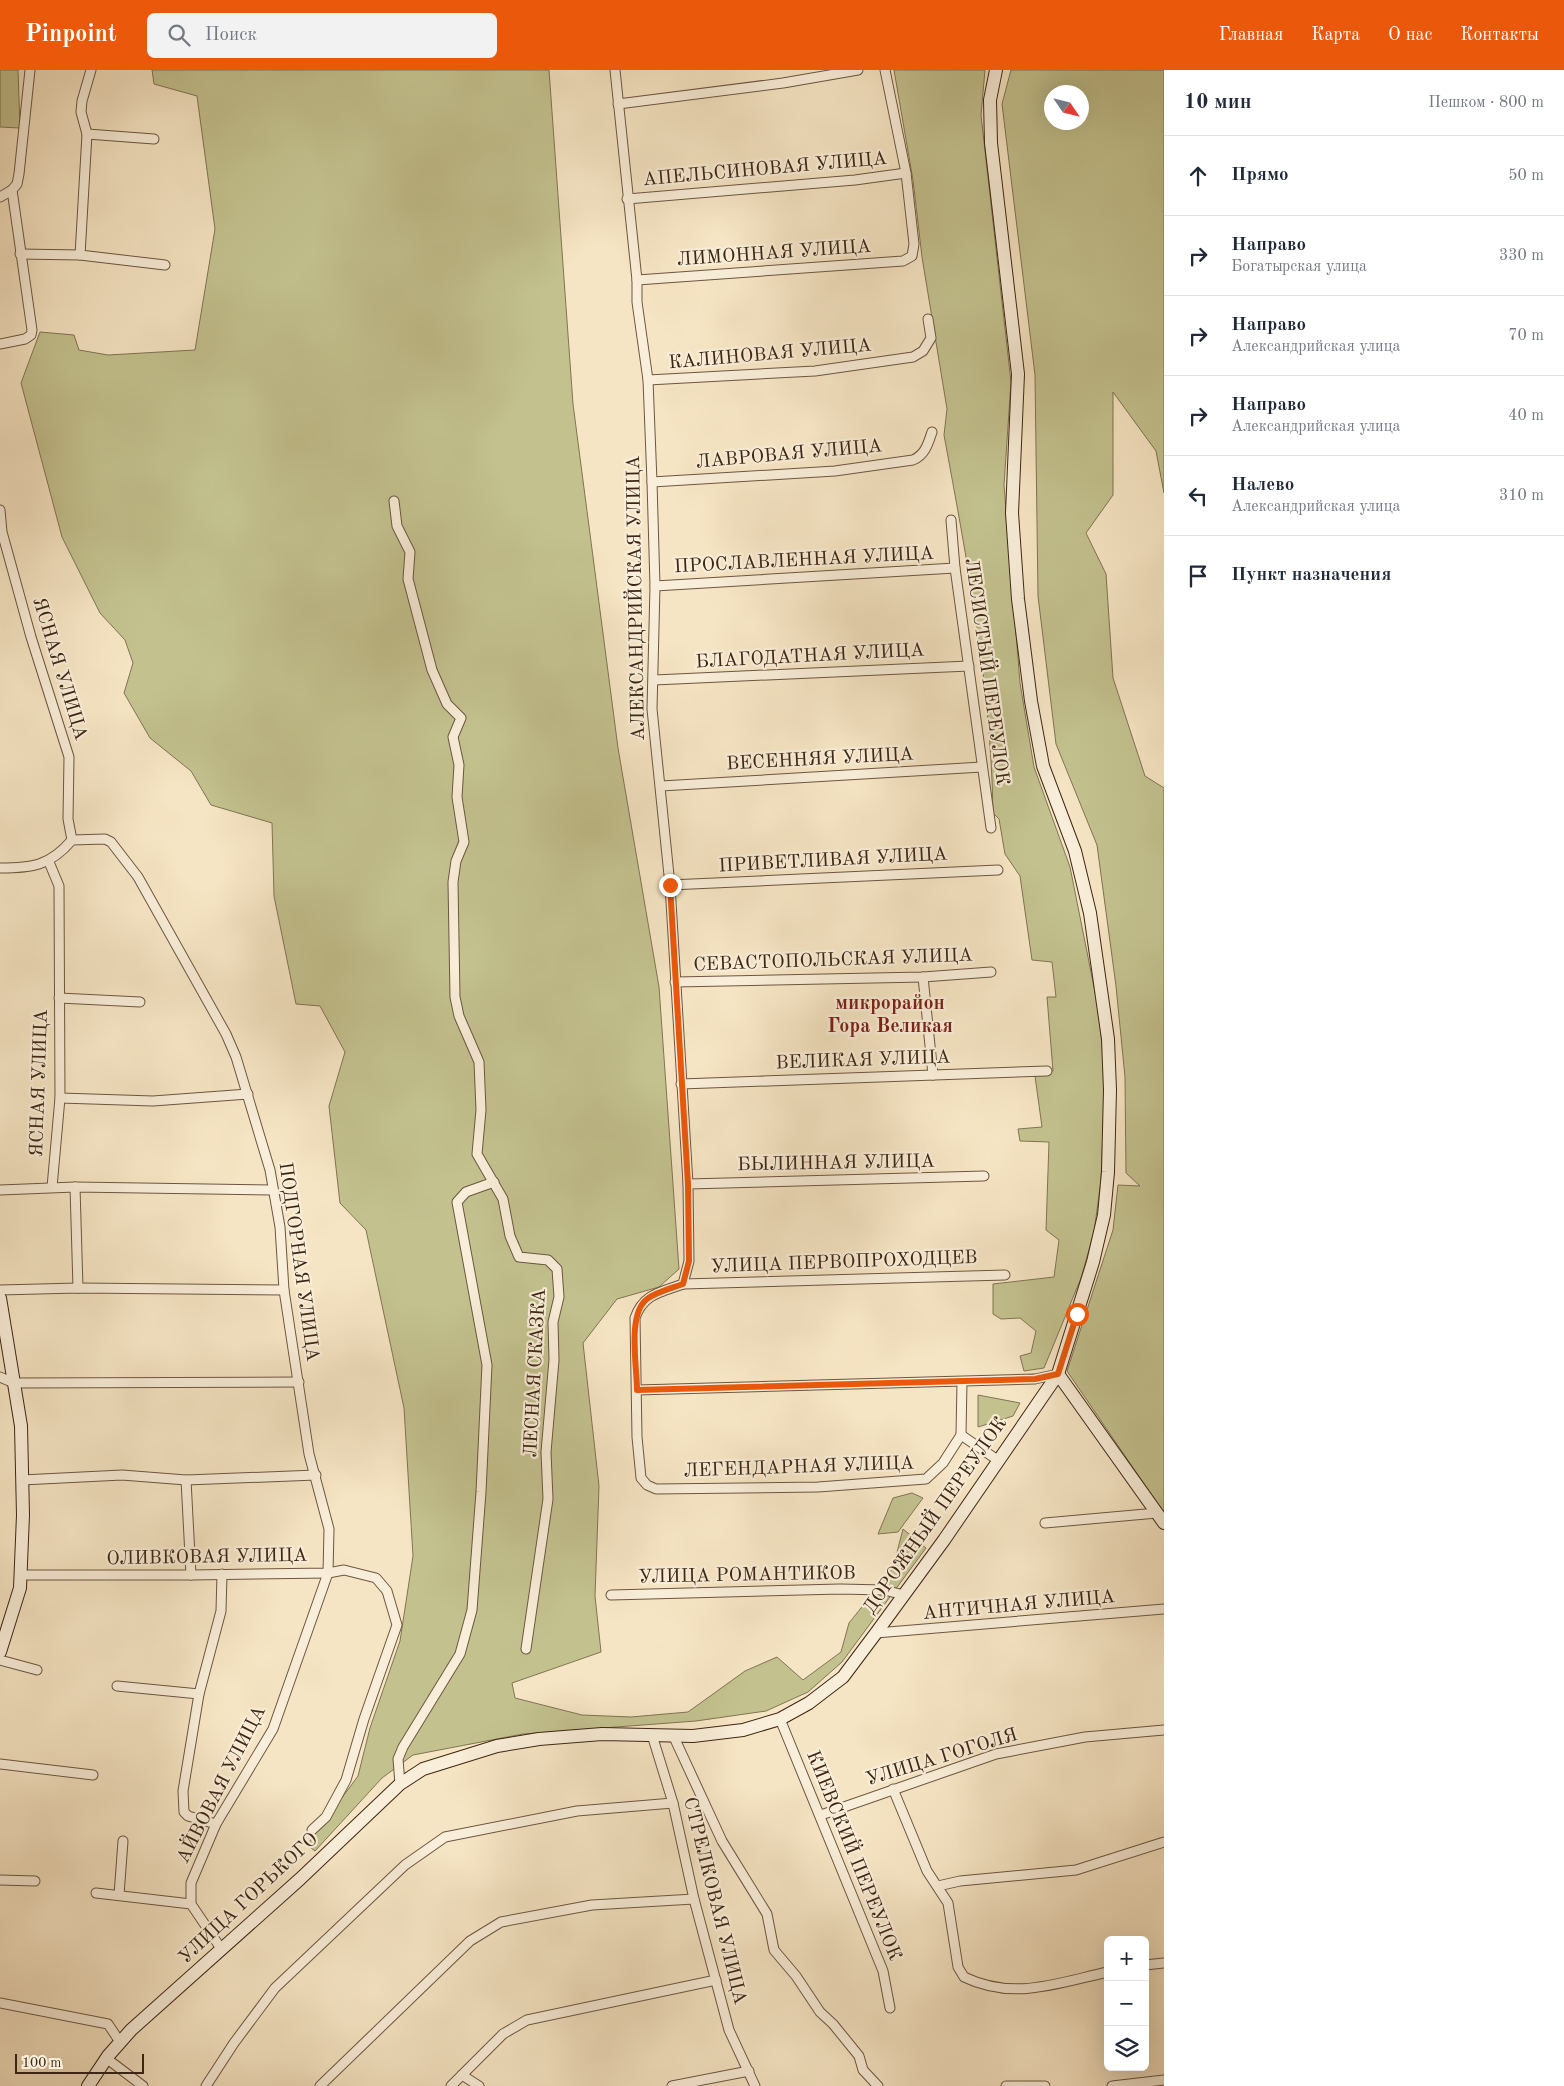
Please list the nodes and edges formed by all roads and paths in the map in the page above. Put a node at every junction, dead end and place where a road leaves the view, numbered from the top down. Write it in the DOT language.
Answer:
graph roads {
  1 [pos="30,70"];
  2 [pos="92,70"];
  3 [pos="615,70"];
  4 [pos="858,70"];
  5 [pos="885,70"];
  6 [pos="996,70"];
  7 [pos="618,104"];
  8 [pos="88,134"];
  9 [pos="154,139"];
  10 [pos="906,173"];
  11 [pos="12,190"];
  12 [pos="0,197"];
  13 [pos="627,199"];
  14 [pos="20,254"];
  15 [pos="80,255"];
  16 [pos="165,265"];
  17 [pos="637,280"];
  18 [pos="928,319"];
  19 [pos="0,344"];
  20 [pos="648,380"];
  21 [pos="932,432"];
  22 [pos="652,482"];
  23 [pos="394,501"];
  24 [pos="0,510"];
  25 [pos="951,520"];
  26 [pos="1,532"];
  27 [pos="955,568"];
  28 [pos="655,586"];
  29 [pos="969,666"];
  30 [pos="654,680"];
  31 [pos="982,766"];
  32 [pos="660,786"];
  33 [pos="991,828"];
  34 [pos="72,840"];
  35 [pos="49,862"];
  36 [pos="0,868"];
  37 [pos="998,870"];
  38 [pos="670,885"];
  39 [pos="991,972"];
  40 [pos="923,978"];
  41 [pos="676,982"];
  42 [pos="59,998"];
  43 [pos="140,1002"];
  44 [pos="1047,1071"];
  45 [pos="933,1075"];
  46 [pos="681,1084"];
  47 [pos="248,1094"];
  48 [pos="60,1098"];
  49 [pos="984,1176"];
  50 [pos="494,1182"];
  51 [pos="688,1184"];
  52 [pos="52,1187"];
  53 [pos="75,1187"];
  54 [pos="0,1190"];
  55 [pos="273,1190"];
  56 [pos="1005,1275"];
  57 [pos="683,1284"];
  58 [pos="78,1288"];
  59 [pos="0,1290"];
  60 [pos="284,1290"];
  61 [pos="0,1298"];
  62 [pos="1058,1374"];
  63 [pos="0,1377"];
  64 [pos="299,1382"];
  65 [pos="962,1382"];
  66 [pos="14,1383"];
  67 [pos="637,1390"];
  68 [pos="961,1435"];
  69 [pos="999,1461"];
  70 [pos="316,1475"];
  71 [pos="22,1480"];
  72 [pos="186,1480"];
  73 [pos="1160,1518"];
  74 [pos="1045,1523"];
  75 [pos="328,1572"];
  76 [pos="222,1574"];
  77 [pos="21,1575"];
  78 [pos="192,1575"];
  79 [pos="611,1594"];
  80 [pos="904,1595"];
  81 [pos="1164,1609"];
  82 [pos="876,1633"];
  83 [pos="526,1649"];
  84 [pos="0,1652"];
  85 [pos="0,1660"];
  86 [pos="37,1670"];
  87 [pos="117,1686"];
  88 [pos="199,1694"];
  89 [pos="780,1719"];
  90 [pos="1164,1730"];
  91 [pos="652,1735"];
  92 [pos="673,1735"];
  93 [pos="0,1764"];
  94 [pos="94,1775"];
  95 [pos="400,1784"];
  96 [pos="893,1789"];
  97 [pos="673,1804"];
  98 [pos="821,1815"];
  99 [pos="216,1824"];
  100 [pos="312,1830"];
  101 [pos="123,1842"];
  102 [pos="1164,1842"];
  103 [pos="0,1880"];
  104 [pos="35,1880"];
  105 [pos="938,1886"];
  106 [pos="96,1893"];
  107 [pos="119,1895"];
  108 [pos="694,1899"];
  109 [pos="191,1904"];
  110 [pos="222,1950"];
  111 [pos="1164,1963"];
  112 [pos="1149,1965"];
  113 [pos="1104,1973"];
  114 [pos="716,1980"];
  115 [pos="0,2003"];
  116 [pos="890,2008"];
  117 [pos="120,2042"];
  118 [pos="106,2058"];
  119 [pos="749,2071"];
  120 [pos="462,2075"];
  121 [pos="1164,2080"];
  122 [pos="88,2086"];
  123 [pos="143,2086"];
  124 [pos="206,2086"];
  125 [pos="320,2086"];
  126 [pos="451,2086"];
  127 [pos="479,2086"];
  128 [pos="672,2086"];
  129 [pos="755,2086"];
  130 [pos="878,2086"];
  131 [pos="1006,2086"];
  132 [pos="1045,2086"];
  133 [pos="1112,2086"];
  1 -- 11 [label="street"];
  2 -- 8 [label="street"];
  3 -- 7 [label="street, АЛЕКСАНДРИЙСКАЯ УЛИЦА"];
  4 -- 7 [label="street"];
  5 -- 10 [label="street"];
  6 -- 62 [label="main road, ДОРОЖНЫЙ ПЕРЕУЛОК"];
  7 -- 13 [label="street, АЛЕКСАНДРИЙСКАЯ УЛИЦА"];
  8 -- 9 [label="street"];
  8 -- 15 [label="street"];
  10 -- 13 [label="street, АПЕЛЬСИНОВАЯ УЛИЦА"];
  10 -- 17 [label="street, ЛИМОННАЯ УЛИЦА"];
  11 -- 12 [label="street"];
  11 -- 14 [label="street"];
  13 -- 17 [label="street, АЛЕКСАНДРИЙСКАЯ УЛИЦА"];
  14 -- 15 [label="street"];
  14 -- 19 [label="street"];
  15 -- 16 [label="street"];
  17 -- 20 [label="street, АЛЕКСАНДРИЙСКАЯ УЛИЦА"];
  18 -- 20 [label="street, КАЛИНОВАЯ УЛИЦА"];
  20 -- 22 [label="street, АЛЕКСАНДРИЙСКАЯ УЛИЦА"];
  21 -- 22 [label="street, ЛАВРОВАЯ УЛИЦА"];
  22 -- 28 [label="street, АЛЕКСАНДРИЙСКАЯ УЛИЦА"];
  23 -- 50 [label="street, ЛЕСНАЯ СКАЗКА"];
  24 -- 26 [label="street, ЯСНАЯ УЛИЦА"];
  25 -- 27 [label="street, ЛЕСИСТЫЙ ПЕРЕУЛОК"];
  26 -- 34 [label="street, ЯСНАЯ УЛИЦА"];
  27 -- 28 [label="street, ПРОСЛАВЛЕННАЯ УЛИЦА"];
  27 -- 29 [label="street, ЛЕСИСТЫЙ ПЕРЕУЛОК"];
  28 -- 30 [label="street, АЛЕКСАНДРИЙСКАЯ УЛИЦА"];
  29 -- 30 [label="street, БЛАГОДАТНАЯ УЛИЦА"];
  29 -- 31 [label="street, ЛЕСИСТЫЙ ПЕРЕУЛОК"];
  30 -- 32 [label="street, АЛЕКСАНДРИЙСКАЯ УЛИЦА"];
  31 -- 32 [label="street, ВЕСЕННЯЯ УЛИЦА"];
  31 -- 33 [label="street, ЛЕСИСТЫЙ ПЕРЕУЛОК"];
  32 -- 38 [label="street, АЛЕКСАНДРИЙСКАЯ УЛИЦА"];
  34 -- 35 [label="street"];
  34 -- 47 [label="street, ПОДГОРНАЯ УЛИЦА"];
  35 -- 36 [label="street"];
  35 -- 42 [label="street, ЯСНАЯ УЛИЦА"];
  37 -- 38 [label="street, ПРИВЕТЛИВАЯ УЛИЦА"];
  38 -- 41 [label="street, АЛЕКСАНДРИЙСКАЯ УЛИЦА"];
  39 -- 40 [label="street, СЕВАСТОПОЛЬСКАЯ УЛИЦА"];
  40 -- 41 [label="street, СЕВАСТОПОЛЬСКАЯ УЛИЦА"];
  40 -- 45 [label="street"];
  41 -- 46 [label="street, АЛЕКСАНДРИЙСКАЯ УЛИЦА"];
  42 -- 43 [label="street"];
  42 -- 48 [label="street, ЯСНАЯ УЛИЦА"];
  44 -- 45 [label="street, ВЕЛИКАЯ УЛИЦА"];
  45 -- 46 [label="street, ВЕЛИКАЯ УЛИЦА"];
  46 -- 51 [label="street, АЛЕКСАНДРИЙСКАЯ УЛИЦА"];
  47 -- 48 [label="street"];
  47 -- 55 [label="street, ПОДГОРНАЯ УЛИЦА"];
  48 -- 52 [label="street, ЯСНАЯ УЛИЦА"];
  49 -- 51 [label="street, БЫЛИННАЯ УЛИЦА"];
  50 -- 83 [label="street, ЛЕСНАЯ СКАЗКА"];
  50 -- 95 [label="street"];
  51 -- 57 [label="street, АЛЕКСАНДРИЙСКАЯ УЛИЦА"];
  52 -- 53 [label="street"];
  52 -- 54 [label="street"];
  53 -- 55 [label="street"];
  53 -- 58 [label="street"];
  55 -- 60 [label="street, ПОДГОРНАЯ УЛИЦА"];
  56 -- 57 [label="street, УЛИЦА ПЕРВОПРОХОДЦЕВ"];
  57 -- 67 [label="street"];
  58 -- 59 [label="street"];
  58 -- 60 [label="street"];
  60 -- 64 [label="street, ПОДГОРНАЯ УЛИЦА"];
  61 -- 66 [label="main road"];
  62 -- 65 [label="street"];
  62 -- 69 [label="main road, ДОРОЖНЫЙ ПЕРЕУЛОК"];
  62 -- 73 [label="main road"];
  63 -- 66 [label="street"];
  64 -- 66 [label="street"];
  64 -- 70 [label="street, ПОДГОРНАЯ УЛИЦА"];
  65 -- 67 [label="street"];
  65 -- 68 [label="street"];
  66 -- 71 [label="main road"];
  67 -- 68 [label="street, ЛЕГЕНДАРНАЯ УЛИЦА"];
  68 -- 69 [label="street"];
  69 -- 80 [label="main road, ДОРОЖНЫЙ ПЕРЕУЛОК"];
  70 -- 72 [label="street"];
  70 -- 75 [label="street, ПОДГОРНАЯ УЛИЦА"];
  71 -- 72 [label="street"];
  71 -- 77 [label="main road"];
  72 -- 78 [label="street"];
  73 -- 74 [label="street"];
  75 -- 76 [label="street, ОЛИВКОВАЯ УЛИЦА"];
  75 -- 99 [label="street, АЙВОВАЯ УЛИЦА"];
  75 -- 100 [label="street, ОЛИВКОВАЯ УЛИЦА"];
  76 -- 78 [label="street, ОЛИВКОВАЯ УЛИЦА"];
  76 -- 88 [label="street"];
  77 -- 78 [label="street, ОЛИВКОВАЯ УЛИЦА"];
  77 -- 84 [label="main road"];
  79 -- 80 [label="street, УЛИЦА РОМАНТИКОВ"];
  80 -- 82 [label="main road, ДОРОЖНЫЙ ПЕРЕУЛОК"];
  81 -- 82 [label="street, АНТИЧНАЯ УЛИЦА"];
  82 -- 89 [label="main road, ДОРОЖНЫЙ ПЕРЕУЛОК"];
  85 -- 86 [label="street"];
  87 -- 88 [label="street"];
  88 -- 99 [label="street"];
  89 -- 92 [label="main road, ДОРОЖНЫЙ ПЕРЕУЛОК"];
  89 -- 98 [label="street, КИЕВСКИЙ ПЕРЕУЛОК"];
  90 -- 96 [label="street, УЛИЦА ГОГОЛЯ"];
  91 -- 92 [label="main road, ДОРОЖНЫЙ ПЕРЕУЛОК"];
  91 -- 95 [label="main road, УЛИЦА ГОРЬКОГО"];
  91 -- 97 [label="street, СТРЕЛКОВАЯ УЛИЦА"];
  92 -- 130 [label="street"];
  93 -- 94 [label="street"];
  95 -- 110 [label="main road, УЛИЦА ГОРЬКОГО"];
  96 -- 98 [label="street, УЛИЦА ГОГОЛЯ"];
  96 -- 105 [label="street"];
  97 -- 108 [label="street, СТРЕЛКОВАЯ УЛИЦА"];
  97 -- 124 [label="street"];
  98 -- 116 [label="street, КИЕВСКИЙ ПЕРЕУЛОК"];
  99 -- 109 [label="street, АЙВОВАЯ УЛИЦА"];
  101 -- 107 [label="street"];
  102 -- 105 [label="street"];
  103 -- 104 [label="street"];
  105 -- 113 [label="street"];
  106 -- 107 [label="street"];
  107 -- 109 [label="street"];
  108 -- 114 [label="street, СТРЕЛКОВАЯ УЛИЦА"];
  108 -- 125 [label="street"];
  109 -- 110 [label="street"];
  110 -- 117 [label="main road, УЛИЦА ГОРЬКОГО"];
  111 -- 112 [label="street"];
  114 -- 119 [label="street, СТРЕЛКОВАЯ УЛИЦА"];
  114 -- 120 [label="street"];
  115 -- 117 [label="street"];
  117 -- 118 [label="main road, УЛИЦА ГОРЬКОГО"];
  118 -- 122 [label="main road, УЛИЦА ГОРЬКОГО"];
  118 -- 123 [label="street"];
  119 -- 128 [label="street"];
  119 -- 129 [label="street, СТРЕЛКОВАЯ УЛИЦА"];
  120 -- 126 [label="street"];
  120 -- 127 [label="street"];
  121 -- 133 [label="street"];
  131 -- 132 [label="street"];
}
